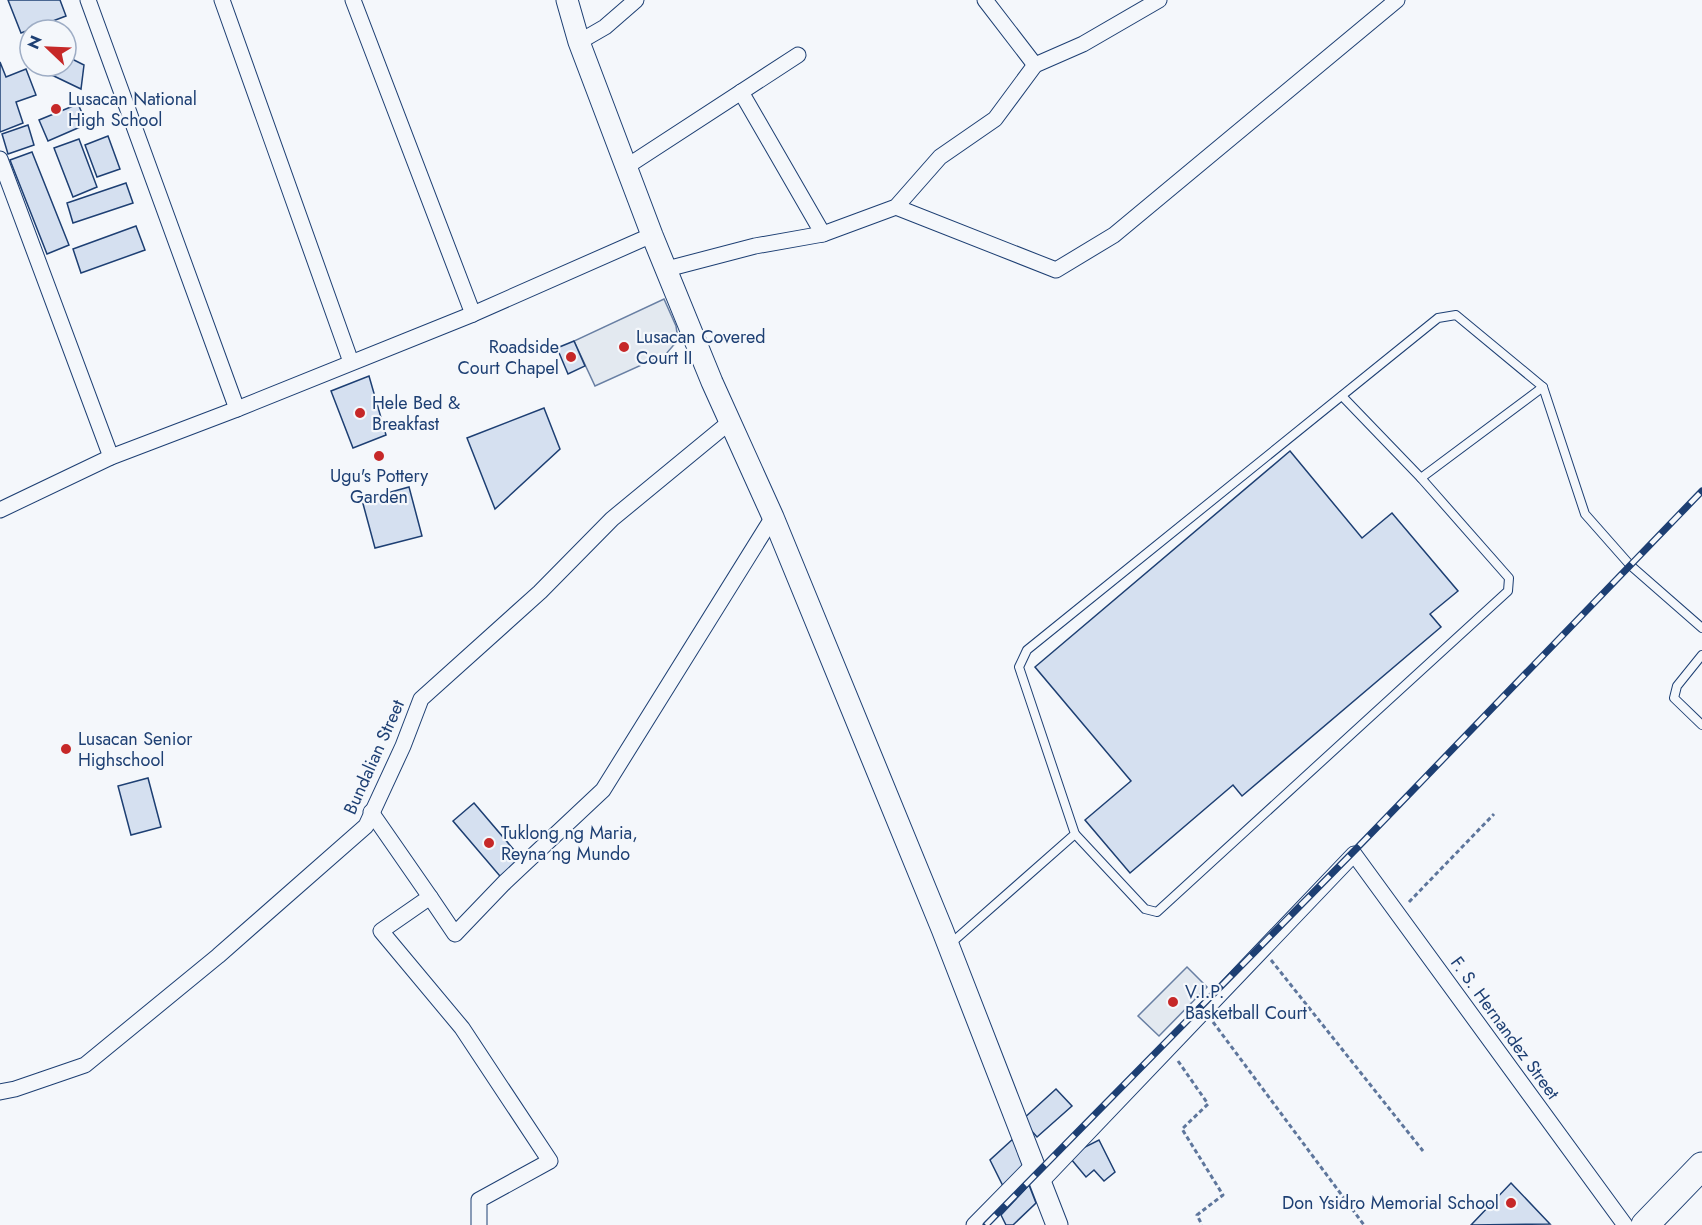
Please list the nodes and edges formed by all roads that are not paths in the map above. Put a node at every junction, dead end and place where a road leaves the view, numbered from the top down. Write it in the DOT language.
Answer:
graph roads {
  1 [pos="88,0"];
  2 [pos="222,0"];
  3 [pos="353,0"];
  4 [pos="567,0"];
  5 [pos="636,0"];
  6 [pos="986,0"];
  7 [pos="1160,0"];
  8 [pos="1397,0"];
  9 [pos="579,42"];
  10 [pos="798,55"];
  11 [pos="1035,65"];
  12 [pos="741,92"];
  13 [pos="0,159"];
  14 [pos="626,167"];
  15 [pos="896,207"];
  16 [pos="823,234"];
  17 [pos="652,235"];
  18 [pos="667,269"];
  19 [pos="473,314"];
  20 [pos="351,362"];
  21 [pos="1543,387"];
  22 [pos="1342,396"];
  23 [pos="237,409"];
  24 [pos="730,421"];
  25 [pos="111,457"];
  26 [pos="1421,478"];
  27 [pos="0,510"];
  28 [pos="773,517"];
  29 [pos="1700,623"];
  30 [pos="1702,654"];
  31 [pos="1702,725"];
  32 [pos="371,812"];
  33 [pos="1075,834"];
  34 [pos="430,897"];
  35 [pos="948,946"];
  36 [pos="0,1092"];
  37 [pos="1702,1166"];
  38 [pos="1038,1173"];
  39 [pos="479,1225"];
  40 [pos="974,1225"];
  41 [pos="1057,1225"];
  42 [pos="1625,1225"];
  43 [pos="1645,1225"];
  1 -- 23 [label="street"];
  2 -- 20 [label="street"];
  3 -- 19 [label="street"];
  4 -- 9 [label="street"];
  5 -- 9 [label="street"];
  6 -- 11 [label="street"];
  7 -- 11 [label="street"];
  8 -- 15 [label="street"];
  9 -- 14 [label="street"];
  10 -- 12 [label="street"];
  11 -- 15 [label="street"];
  12 -- 14 [label="street"];
  12 -- 16 [label="street"];
  13 -- 25 [label="street"];
  14 -- 17 [label="street"];
  15 -- 16 [label="street"];
  16 -- 18 [label="street"];
  17 -- 18 [label="street"];
  17 -- 19 [label="street"];
  18 -- 24 [label="street"];
  19 -- 20 [label="street"];
  20 -- 23 [label="street"];
  21 -- 22 [label="lane"];
  21 -- 26 [label="lane"];
  21 -- 29 [label="lane"];
  22 -- 26 [label="lane"];
  22 -- 33 [label="lane"];
  23 -- 25 [label="street"];
  24 -- 28 [label="street"];
  24 -- 32 [label="street, Bundalian Street"];
  25 -- 27 [label="street"];
  26 -- 33 [label="lane"];
  28 -- 34 [label="street"];
  28 -- 35 [label="street"];
  30 -- 31 [label="lane"];
  32 -- 34 [label="street"];
  32 -- 36 [label="street, Bundalian Street"];
  33 -- 35 [label="lane"];
  34 -- 39 [label="street"];
  35 -- 38 [label="street"];
  37 -- 43 [label="highway"];
  38 -- 40 [label="street"];
  38 -- 41 [label="street"];
  38 -- 42 [label="street, F. S. Hernandez Street"];
}
